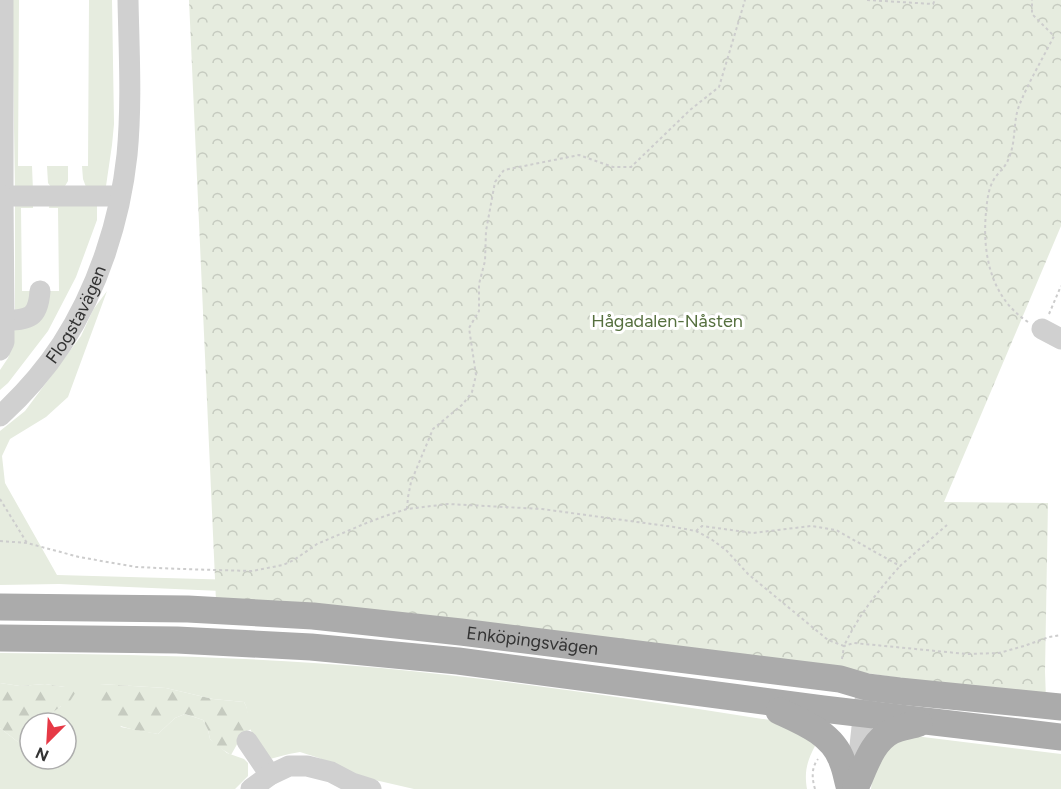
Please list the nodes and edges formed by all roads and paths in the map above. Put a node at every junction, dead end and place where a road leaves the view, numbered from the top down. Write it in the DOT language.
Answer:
graph roads {
  1 [pos="3,0"];
  2 [pos="128,0"];
  3 [pos="745,0"];
  4 [pos="867,0"];
  5 [pos="935,0"];
  6 [pos="1032,0"];
  7 [pos="2,101"];
  8 [pos="2,147"];
  9 [pos="3,196"];
  10 [pos="120,196"];
  11 [pos="1061,286"];
  12 [pos="40,291"];
  13 [pos="4,321"];
  14 [pos="1042,329"];
  15 [pos="1061,339"];
  16 [pos="0,351"];
  17 [pos="0,416"];
  18 [pos="0,499"];
  19 [pos="407,509"];
  20 [pos="947,525"];
  21 [pos="696,531"];
  22 [pos="0,541"];
  23 [pos="27,543"];
  24 [pos="900,566"];
  25 [pos="0,607"];
  26 [pos="0,638"];
  27 [pos="867,687"];
  28 [pos="753,700"];
  29 [pos="1061,707"];
  30 [pos="863,714"];
  31 [pos="926,722"];
  32 [pos="1061,737"];
  33 [pos="247,741"];
  34 [pos="270,775"];
  35 [pos="854,788"];
  36 [pos="251,789"];
  37 [pos="371,789"];
  1 -- 7 [label="street"];
  2 -- 10 [label="street, Flogstavägen"];
  3 -- 19 [label="path"];
  4 -- 5 [label="path"];
  6 -- 14 [label="path"];
  7 -- 8 [label="street"];
  8 -- 9 [label="street"];
  9 -- 10 [label="street"];
  9 -- 13 [label="street"];
  10 -- 17 [label="street, Flogstavägen"];
  11 -- 14 [label="path"];
  12 -- 13 [label="street"];
  13 -- 16 [label="street"];
  14 -- 15 [label="street"];
  18 -- 23 [label="path"];
  19 -- 21 [label="path"];
  19 -- 23 [label="path"];
  20 -- 24 [label="path"];
  21 -- 24 [label="path"];
  21 -- 24 [label="path"];
  22 -- 23 [label="path"];
  25 -- 27 [label="main road, Enköpingsvägen"];
  26 -- 28 [label="main road, Enköpingsvägen"];
  27 -- 29 [label="main road, Enköpingsvägen"];
  27 -- 30 [label="street"];
  28 -- 30 [label="main road, Enköpingsvägen"];
  28 -- 35 [label="main road"];
  30 -- 31 [label="main road, Enköpingsvägen"];
  30 -- 35 [label="street"];
  31 -- 32 [label="main road, Enköpingsvägen"];
  31 -- 35 [label="main road"];
  33 -- 34 [label="street"];
  34 -- 36 [label="street"];
  34 -- 37 [label="street"];
}
